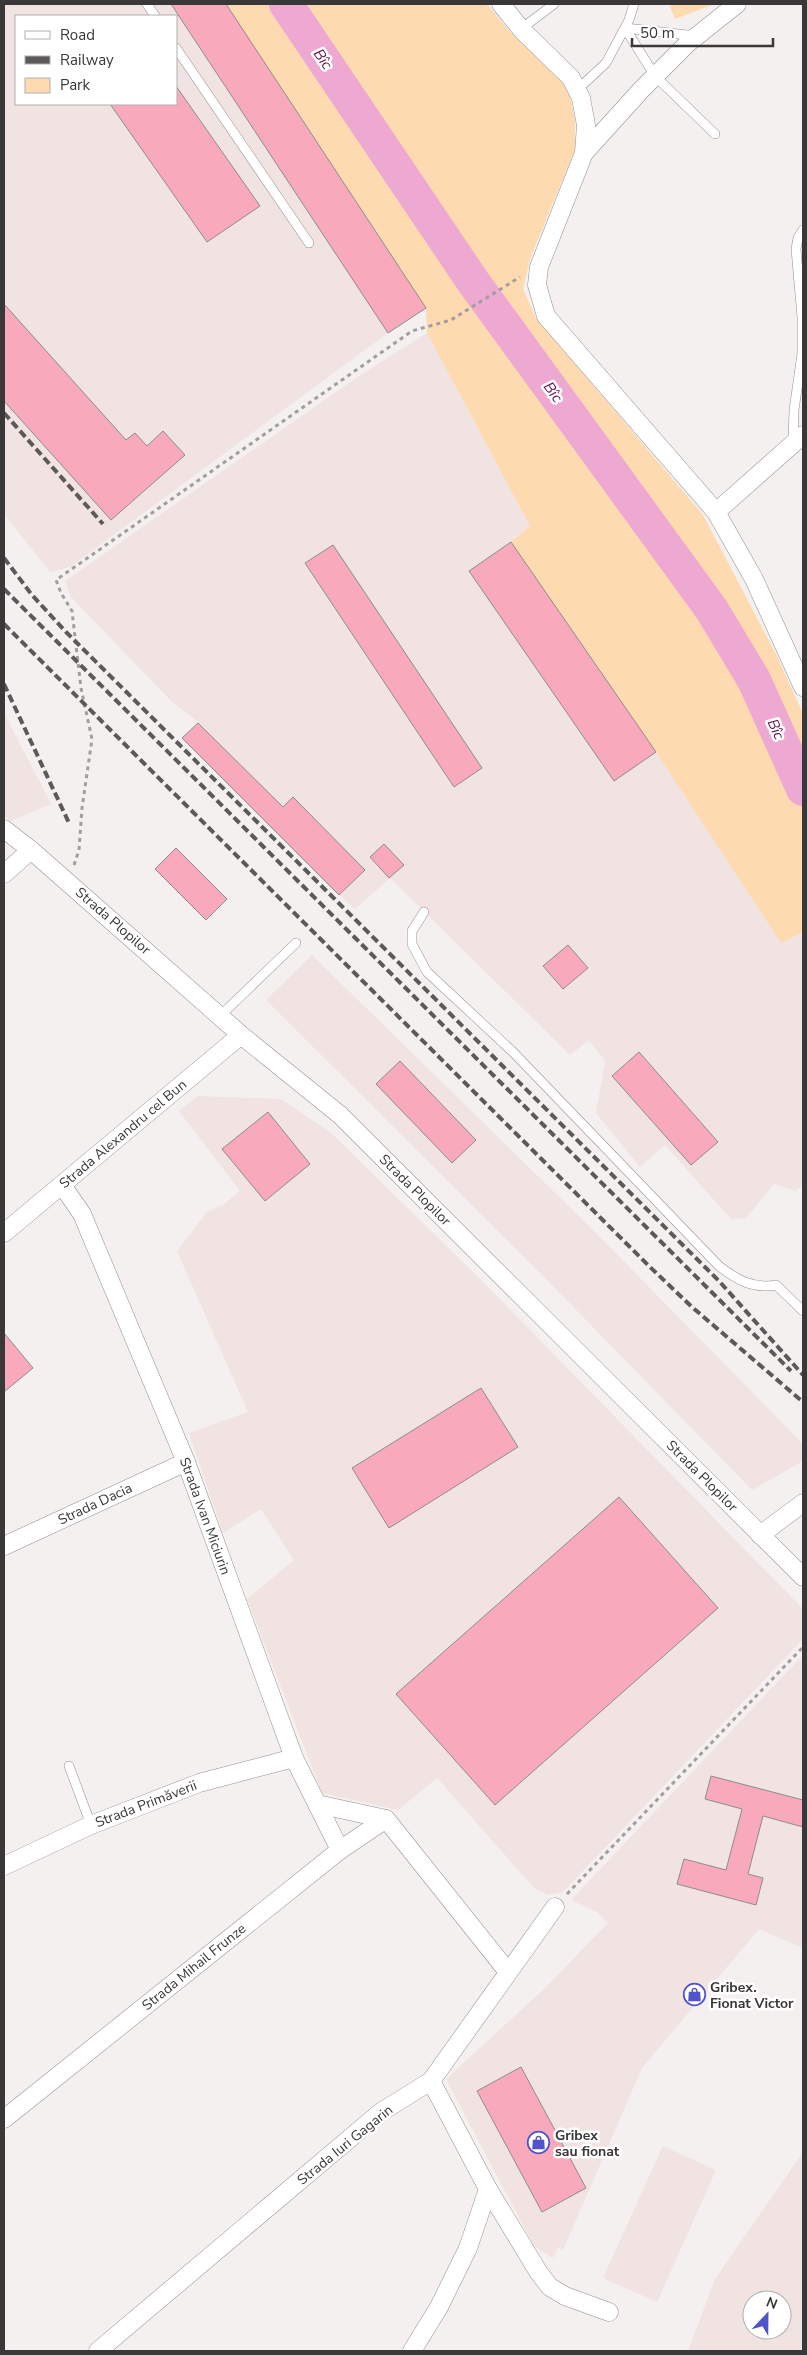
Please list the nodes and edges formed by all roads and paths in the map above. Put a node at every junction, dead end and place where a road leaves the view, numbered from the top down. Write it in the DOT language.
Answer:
graph roads {
  1 [pos="147,4"];
  2 [pos="501,4"];
  3 [pos="554,4"];
  4 [pos="634,4"];
  5 [pos="737,4"];
  6 [pos="154,15"];
  7 [pos="625,28"];
  8 [pos="521,29"];
  9 [pos="697,36"];
  10 [pos="178,51"];
  11 [pos="655,76"];
  12 [pos="577,90"];
  13 [pos="715,134"];
  14 [pos="584,153"];
  15 [pos="803,230"];
  16 [pos="309,243"];
  17 [pos="501,287"];
  18 [pos="798,439"];
  19 [pos="716,512"];
  20 [pos="803,687"];
  21 [pos="4,829"];
  22 [pos="31,850"];
  23 [pos="4,874"];
  24 [pos="69,883"];
  25 [pos="424,912"];
  26 [pos="296,943"];
  27 [pos="220,1016"];
  28 [pos="241,1035"];
  29 [pos="62,1185"];
  30 [pos="4,1233"];
  31 [pos="803,1311"];
  32 [pos="186,1462"];
  33 [pos="803,1503"];
  34 [pos="760,1535"];
  35 [pos="4,1546"];
  36 [pos="803,1577"];
  37 [pos="803,1647"];
  38 [pos="294,1758"];
  39 [pos="69,1766"];
  40 [pos="317,1804"];
  41 [pos="386,1818"];
  42 [pos="91,1825"];
  43 [pos="340,1850"];
  44 [pos="4,1866"];
  45 [pos="555,1907"];
  46 [pos="508,1972"];
  47 [pos="431,2081"];
  48 [pos="4,2119"];
  49 [pos="488,2189"];
  50 [pos="609,2312"];
  51 [pos="98,2351"];
  52 [pos="412,2351"];
  1 -- 6 [label="lane"];
  2 -- 8 [label="street"];
  3 -- 8 [label="lane"];
  4 -- 7 [label="lane"];
  5 -- 9 [label="street"];
  7 -- 9 [label="lane"];
  7 -- 11 [label="lane"];
  7 -- 12 [label="lane"];
  8 -- 12 [label="street"];
  9 -- 11 [label="street"];
  10 -- 16 [label="lane"];
  11 -- 13 [label="lane"];
  11 -- 14 [label="street"];
  12 -- 14 [label="street"];
  14 -- 19 [label="street"];
  15 -- 18 [label="lane"];
  17 -- 24 [label="path"];
  18 -- 19 [label="street"];
  19 -- 20 [label="street"];
  21 -- 22 [label="street, Strada Plopilor"];
  22 -- 23 [label="street"];
  22 -- 24 [label="street, Strada Plopilor"];
  24 -- 27 [label="street, Strada Plopilor"];
  25 -- 31 [label="lane"];
  26 -- 27 [label="lane"];
  27 -- 28 [label="street, Strada Plopilor"];
  28 -- 29 [label="street, Strada Alexandru cel Bun"];
  28 -- 34 [label="street, Strada Plopilor"];
  29 -- 30 [label="street, Strada Alexandru cel Bun"];
  29 -- 32 [label="street, Strada Ivan Miciurin"];
  32 -- 35 [label="street, Strada Dacia"];
  32 -- 38 [label="street, Strada Ivan Miciurin"];
  33 -- 34 [label="street"];
  34 -- 36 [label="street, Strada Plopilor"];
  37 -- 45 [label="path"];
  38 -- 40 [label="street, Strada Ivan Miciurin"];
  38 -- 42 [label="street, Strada Primăverii"];
  39 -- 42 [label="lane"];
  40 -- 41 [label="street"];
  40 -- 43 [label="street, Strada Ivan Miciurin"];
  41 -- 43 [label="street, Strada Mihail Frunze"];
  41 -- 46 [label="street"];
  42 -- 44 [label="street, Strada Primăverii"];
  43 -- 48 [label="street, Strada Mihail Frunze"];
  45 -- 46 [label="street, Strada Iuri Gagarin"];
  46 -- 47 [label="street, Strada Iuri Gagarin"];
  47 -- 49 [label="street"];
  47 -- 51 [label="street, Strada Iuri Gagarin"];
  49 -- 50 [label="street"];
  49 -- 52 [label="street"];
}
